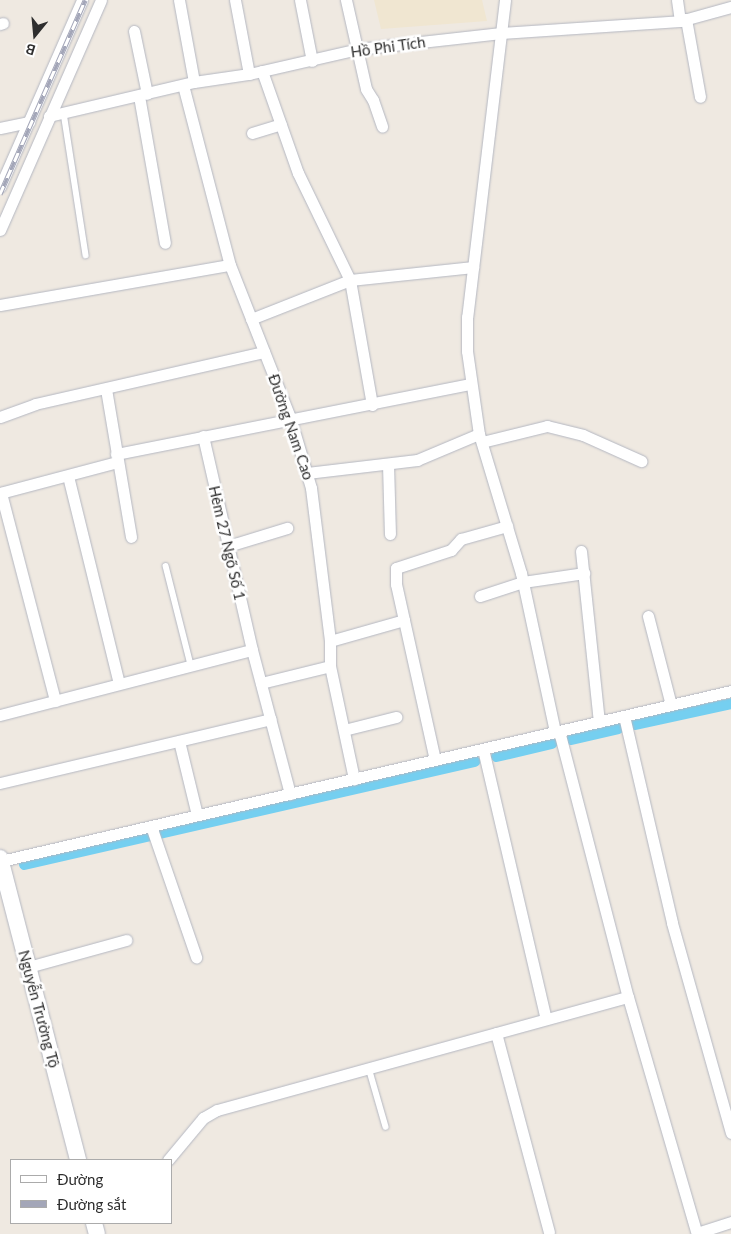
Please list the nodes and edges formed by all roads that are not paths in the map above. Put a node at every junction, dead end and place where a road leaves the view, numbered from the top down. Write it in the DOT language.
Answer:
graph roads {
  1 [pos="82,0"];
  2 [pos="101,0"];
  3 [pos="179,0"];
  4 [pos="235,0"];
  5 [pos="300,0"];
  6 [pos="346,0"];
  7 [pos="505,0"];
  8 [pos="677,0"];
  9 [pos="731,7"];
  10 [pos="683,20"];
  11 [pos="134,31"];
  12 [pos="501,33"];
  13 [pos="358,49"];
  14 [pos="312,61"];
  15 [pos="262,71"];
  16 [pos="249,74"];
  17 [pos="189,83"];
  18 [pos="143,95"];
  19 [pos="700,98"];
  20 [pos="64,113"];
  21 [pos="49,116"];
  22 [pos="29,122"];
  23 [pos="281,124"];
  24 [pos="382,126"];
  25 [pos="0,128"];
  26 [pos="252,133"];
  27 [pos="0,187"];
  28 [pos="0,230"];
  29 [pos="165,243"];
  30 [pos="86,255"];
  31 [pos="230,265"];
  32 [pos="473,267"];
  33 [pos="350,280"];
  34 [pos="0,305"];
  35 [pos="252,319"];
  36 [pos="264,352"];
  37 [pos="470,384"];
  38 [pos="106,389"];
  39 [pos="372,404"];
  40 [pos="0,417"];
  41 [pos="290,417"];
  42 [pos="202,436"];
  43 [pos="480,438"];
  44 [pos="116,458"];
  45 [pos="641,461"];
  46 [pos="388,464"];
  47 [pos="307,473"];
  48 [pos="68,476"];
  49 [pos="0,493"];
  50 [pos="507,526"];
  51 [pos="287,528"];
  52 [pos="390,534"];
  53 [pos="132,537"];
  54 [pos="228,546"];
  55 [pos="581,551"];
  56 [pos="166,566"];
  57 [pos="584,573"];
  58 [pos="523,582"];
  59 [pos="480,596"];
  60 [pos="648,616"];
  61 [pos="404,620"];
  62 [pos="330,641"];
  63 [pos="252,650"];
  64 [pos="192,665"];
  65 [pos="330,666"];
  66 [pos="119,683"];
  67 [pos="261,683"];
  68 [pos="731,691"];
  69 [pos="55,701"];
  70 [pos="671,705"];
  71 [pos="0,715"];
  72 [pos="624,716"];
  73 [pos="396,717"];
  74 [pos="270,719"];
  75 [pos="598,722"];
  76 [pos="344,730"];
  77 [pos="557,732"];
  78 [pos="179,741"];
  79 [pos="483,749"];
  80 [pos="435,760"];
  81 [pos="354,779"];
  82 [pos="0,783"];
  83 [pos="290,794"];
  84 [pos="197,815"];
  85 [pos="151,826"];
  86 [pos="0,859"];
  87 [pos="5,896"];
  88 [pos="126,940"];
  89 [pos="196,957"];
  90 [pos="28,967"];
  91 [pos="628,997"];
  92 [pos="546,1019"];
  93 [pos="496,1033"];
  94 [pos="369,1068"];
  95 [pos="386,1126"];
  96 [pos="731,1133"];
  97 [pos="78,1159"];
  98 [pos="169,1159"];
  99 [pos="731,1222"];
  100 [pos="549,1232"];
  101 [pos="697,1234"];
  1 -- 22 [label="street"];
  2 -- 21 [label="street"];
  3 -- 17 [label="street, Đường Nam Cao"];
  4 -- 16 [label="street"];
  5 -- 14 [label="street"];
  6 -- 13 [label="street"];
  7 -- 12 [label="street"];
  8 -- 10 [label="street"];
  9 -- 10 [label="street, Hồ Phi Tích"];
  10 -- 12 [label="street, Hồ Phi Tích"];
  10 -- 19 [label="street"];
  11 -- 18 [label="street"];
  12 -- 13 [label="street, Hồ Phi Tích"];
  12 -- 32 [label="street"];
  13 -- 14 [label="street, Hồ Phi Tích"];
  13 -- 24 [label="street"];
  14 -- 15 [label="street, Hồ Phi Tích"];
  15 -- 16 [label="street, Hồ Phi Tích"];
  15 -- 23 [label="street"];
  16 -- 17 [label="street, Hồ Phi Tích"];
  17 -- 18 [label="street, Hồ Phi Tích"];
  17 -- 31 [label="street, Đường Nam Cao"];
  18 -- 20 [label="street, Hồ Phi Tích"];
  18 -- 29 [label="street"];
  20 -- 21 [label="street, Hồ Phi Tích"];
  20 -- 30 [label="lane"];
  21 -- 28 [label="street"];
  22 -- 25 [label="street"];
  22 -- 27 [label="street"];
  23 -- 26 [label="street"];
  23 -- 33 [label="street"];
  31 -- 34 [label="street"];
  31 -- 35 [label="street, Đường Nam Cao"];
  32 -- 33 [label="street"];
  32 -- 37 [label="street"];
  33 -- 35 [label="street"];
  33 -- 39 [label="street"];
  35 -- 36 [label="street, Đường Nam Cao"];
  36 -- 38 [label="street"];
  36 -- 41 [label="street, Đường Nam Cao"];
  37 -- 39 [label="street"];
  37 -- 43 [label="street"];
  38 -- 40 [label="street"];
  38 -- 44 [label="street"];
  39 -- 41 [label="street"];
  41 -- 42 [label="street"];
  41 -- 47 [label="street, Đường Nam Cao"];
  42 -- 44 [label="street"];
  42 -- 54 [label="street, Hẻm 27 Ngõ Số 1"];
  43 -- 45 [label="street"];
  43 -- 46 [label="street"];
  43 -- 50 [label="street"];
  44 -- 48 [label="street"];
  44 -- 53 [label="street"];
  46 -- 47 [label="street"];
  46 -- 52 [label="street"];
  47 -- 62 [label="street, Đường Nam Cao"];
  48 -- 49 [label="street"];
  48 -- 66 [label="street"];
  49 -- 69 [label="street"];
  50 -- 58 [label="street"];
  50 -- 61 [label="street"];
  51 -- 54 [label="street"];
  54 -- 63 [label="street, Hẻm 27 Ngõ Số 1"];
  55 -- 57 [label="street"];
  56 -- 64 [label="lane"];
  57 -- 58 [label="street"];
  57 -- 75 [label="street"];
  58 -- 59 [label="street"];
  58 -- 77 [label="street"];
  60 -- 70 [label="street"];
  61 -- 62 [label="street"];
  61 -- 80 [label="street"];
  62 -- 65 [label="street, Đường Nam Cao"];
  63 -- 64 [label="street"];
  63 -- 67 [label="street, Hẻm 27 Ngõ Số 1"];
  64 -- 66 [label="street"];
  65 -- 67 [label="street"];
  65 -- 76 [label="street, Đường Nam Cao"];
  66 -- 69 [label="street"];
  67 -- 74 [label="street, Hẻm 27 Ngõ Số 1"];
  68 -- 70 [label="street"];
  69 -- 71 [label="street"];
  70 -- 72 [label="street"];
  72 -- 75 [label="street"];
  72 -- 96 [label="street"];
  73 -- 76 [label="street"];
  74 -- 78 [label="street"];
  74 -- 83 [label="street, Hẻm 27 Ngõ Số 1"];
  75 -- 77 [label="street"];
  76 -- 81 [label="street, Đường Nam Cao"];
  77 -- 79 [label="street"];
  77 -- 91 [label="street"];
  78 -- 82 [label="street"];
  78 -- 84 [label="street"];
  79 -- 80 [label="street"];
  79 -- 92 [label="street"];
  80 -- 81 [label="street"];
  81 -- 83 [label="street"];
  83 -- 84 [label="street"];
  84 -- 85 [label="street"];
  85 -- 86 [label="street"];
  85 -- 89 [label="street"];
  86 -- 87 [label="main road, Nguyễn Trường Tộ"];
  87 -- 90 [label="main road, Nguyễn Trường Tộ"];
  88 -- 90 [label="street"];
  90 -- 97 [label="main road, Nguyễn Trường Tộ"];
  91 -- 92 [label="street"];
  91 -- 101 [label="street"];
  92 -- 93 [label="street"];
  93 -- 94 [label="street"];
  93 -- 100 [label="street"];
  94 -- 95 [label="lane"];
  94 -- 98 [label="street"];
  99 -- 101 [label="street"];
}
